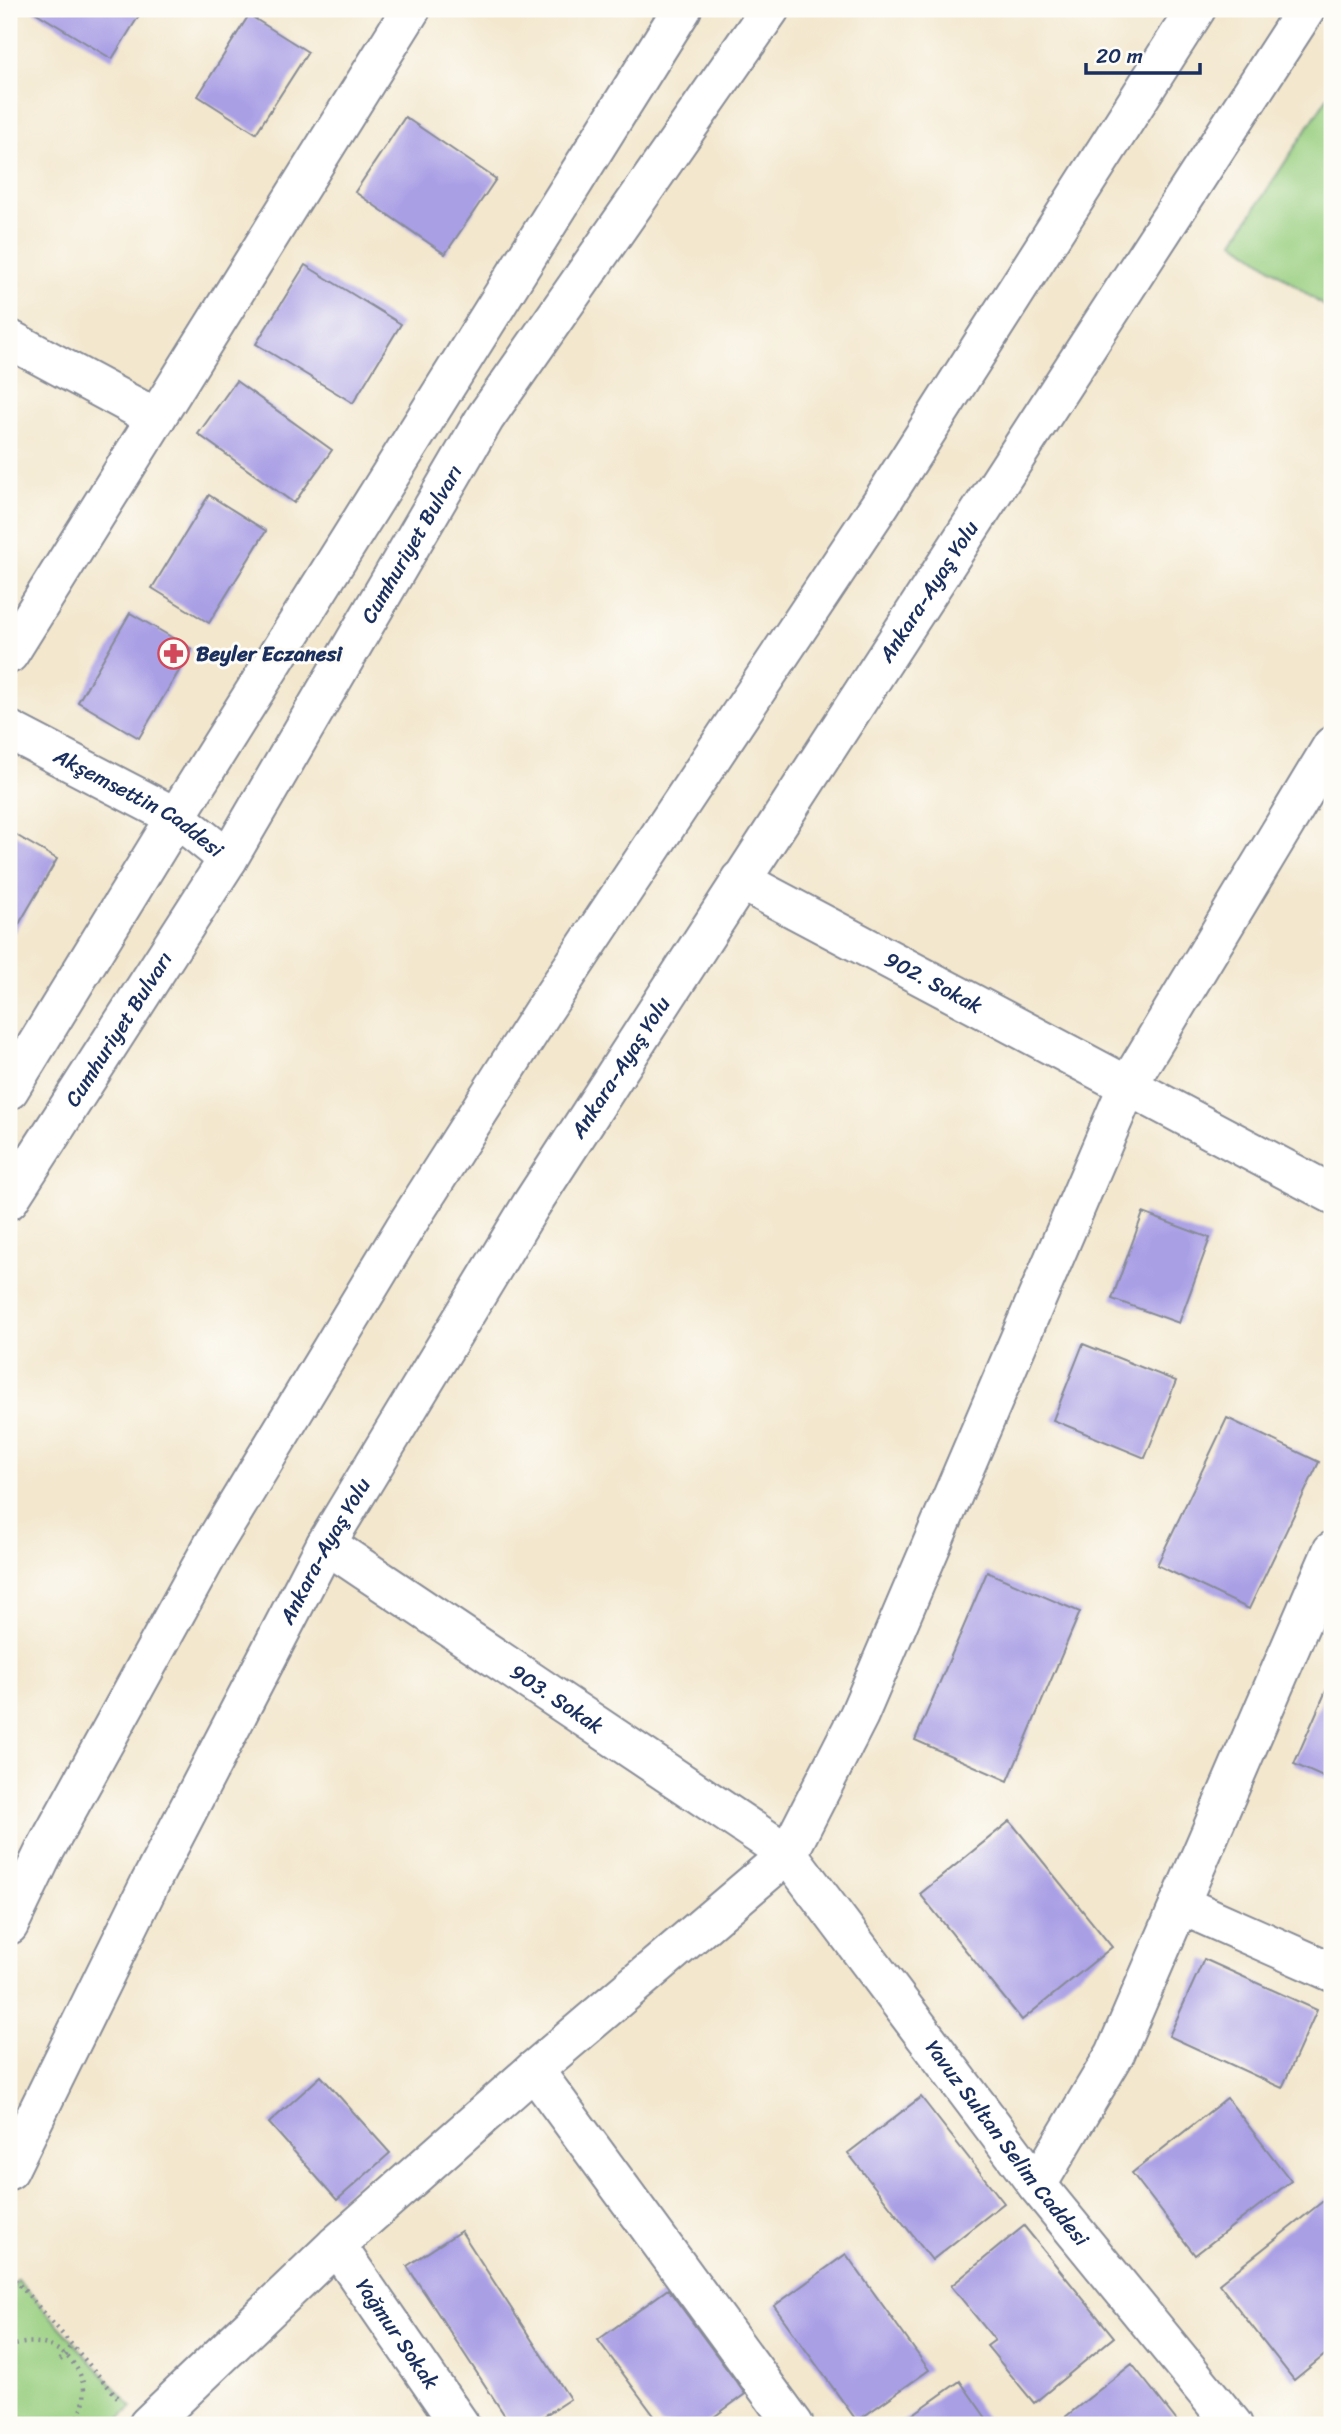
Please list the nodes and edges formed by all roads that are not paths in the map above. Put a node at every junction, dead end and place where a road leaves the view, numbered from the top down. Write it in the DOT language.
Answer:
graph roads {
  1 [pos="411,9"];
  2 [pos="682,9"];
  3 [pos="770,9"];
  4 [pos="1196,9"];
  5 [pos="1306,9"];
  6 [pos="9,339"];
  7 [pos="156,418"];
  8 [pos="9,654"];
  9 [pos="9,730"];
  10 [pos="1332,746"];
  11 [pos="176,817"];
  12 [pos="228,859"];
  13 [pos="740,880"];
  14 [pos="1128,1084"];
  15 [pos="9,1090"];
  16 [pos="1332,1194"];
  17 [pos="9,1200"];
  18 [pos="326,1544"];
  19 [pos="1332,1551"];
  20 [pos="1320,1613"];
  21 [pos="788,1854"];
  22 [pos="1179,1904"];
  23 [pos="9,1925"];
  24 [pos="1332,1972"];
  25 [pos="534,2070"];
  26 [pos="9,2170"];
  27 [pos="1037,2185"];
  28 [pos="336,2245"];
  29 [pos="138,2417"];
  30 [pos="460,2425"];
  31 [pos="794,2425"];
  32 [pos="1233,2425"];
  1 -- 7 [label="main road"];
  2 -- 11 [label="main road"];
  3 -- 12 [label="main road, Cumhuriyet Bulvarı"];
  4 -- 23 [label="main road"];
  5 -- 13 [label="main road, Ankara-Ayaş Yolu"];
  6 -- 7 [label="main road"];
  7 -- 8 [label="main road"];
  9 -- 11 [label="main road, Akşemsettin Caddesi"];
  10 -- 14 [label="main road"];
  11 -- 12 [label="main road, Akşemsettin Caddesi"];
  11 -- 15 [label="main road"];
  12 -- 17 [label="main road, Cumhuriyet Bulvarı"];
  13 -- 14 [label="main road, 902. Sokak"];
  13 -- 18 [label="main road, Ankara-Ayaş Yolu"];
  14 -- 16 [label="main road, 902. Sokak"];
  14 -- 21 [label="main road"];
  18 -- 21 [label="main road, 903. Sokak"];
  18 -- 26 [label="main road, Ankara-Ayaş Yolu"];
  19 -- 20 [label="main road"];
  20 -- 22 [label="main road"];
  21 -- 25 [label="main road"];
  21 -- 27 [label="main road, Yavuz Sultan Selim Caddesi"];
  22 -- 24 [label="main road"];
  22 -- 27 [label="main road"];
  25 -- 28 [label="main road"];
  25 -- 31 [label="main road"];
  27 -- 32 [label="main road, Yavuz Sultan Selim Caddesi"];
  28 -- 29 [label="main road"];
  28 -- 30 [label="main road, Yağmur Sokak"];
}
